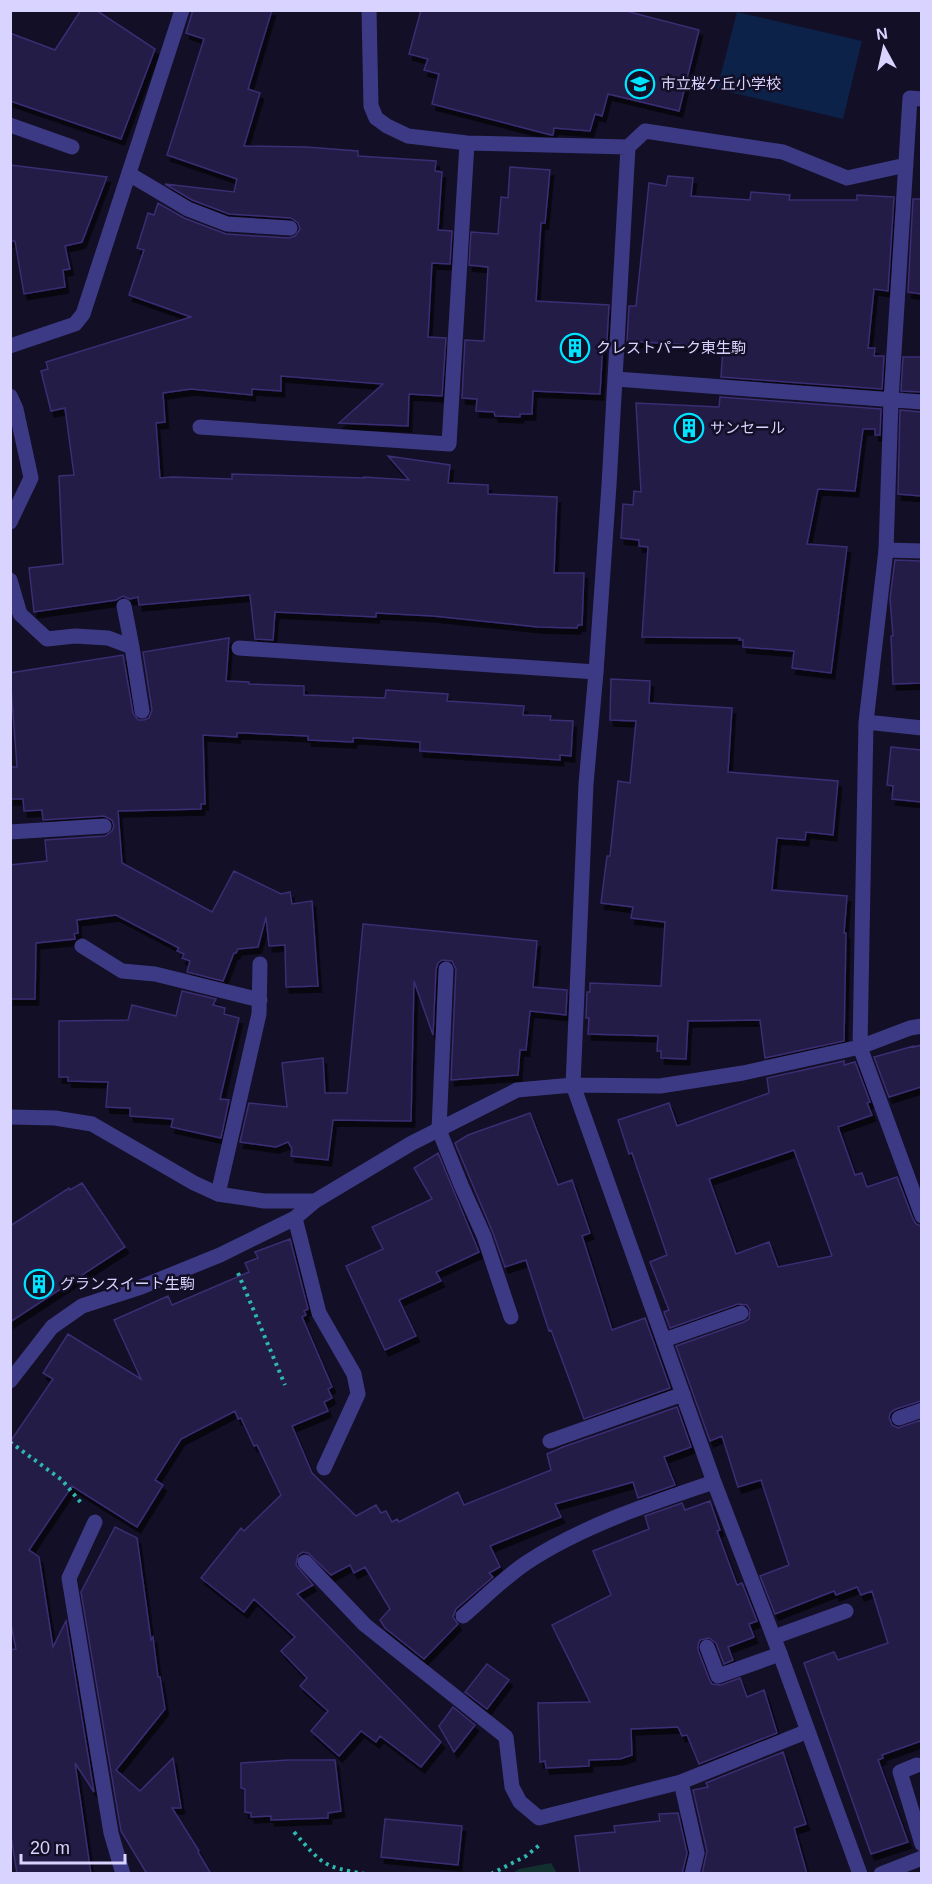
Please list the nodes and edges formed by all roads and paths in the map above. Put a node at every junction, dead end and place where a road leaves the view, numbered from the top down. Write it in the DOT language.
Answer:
graph roads {
  1 [pos="182,10"];
  2 [pos="369,10"];
  3 [pos="921,99"];
  4 [pos="10,125"];
  5 [pos="467,143"];
  6 [pos="72,147"];
  7 [pos="628,147"];
  8 [pos="906,165"];
  9 [pos="129,174"];
  10 [pos="290,228"];
  11 [pos="10,346"];
  12 [pos="616,379"];
  13 [pos="10,396"];
  14 [pos="891,400"];
  15 [pos="921,402"];
  16 [pos="200,427"];
  17 [pos="10,522"];
  18 [pos="886,550"];
  19 [pos="921,551"];
  20 [pos="10,579"];
  21 [pos="124,606"];
  22 [pos="132,647"];
  23 [pos="239,648"];
  24 [pos="596,672"];
  25 [pos="142,711"];
  26 [pos="867,722"];
  27 [pos="921,728"];
  28 [pos="104,826"];
  29 [pos="10,832"];
  30 [pos="82,946"];
  31 [pos="260,964"];
  32 [pos="446,969"];
  33 [pos="260,1000"];
  34 [pos="921,1026"];
  35 [pos="860,1047"];
  36 [pos="573,1085"];
  37 [pos="10,1117"];
  38 [pos="439,1130"];
  39 [pos="218,1194"];
  40 [pos="315,1201"];
  41 [pos="921,1216"];
  42 [pos="295,1218"];
  43 [pos="229,1250"];
  44 [pos="741,1313"];
  45 [pos="511,1317"];
  46 [pos="663,1340"];
  47 [pos="10,1381"];
  48 [pos="285,1385"];
  49 [pos="683,1394"];
  50 [pos="921,1410"];
  51 [pos="899,1418"];
  52 [pos="550,1441"];
  53 [pos="10,1442"];
  54 [pos="324,1468"];
  55 [pos="714,1482"];
  56 [pos="95,1522"];
  57 [pos="305,1562"];
  58 [pos="846,1611"];
  59 [pos="463,1616"];
  60 [pos="774,1637"];
  61 [pos="707,1647"];
  62 [pos="780,1654"];
  63 [pos="808,1731"];
  64 [pos="917,1765"];
  65 [pos="681,1782"];
  66 [pos="539,1818"];
  67 [pos="294,1833"];
  68 [pos="921,1844"];
  69 [pos="921,1858"];
  70 [pos="123,1874"];
  71 [pos="365,1874"];
  72 [pos="491,1874"];
  73 [pos="692,1874"];
  74 [pos="860,1874"];
  75 [pos="881,1874"];
  1 -- 9 [label="street"];
  2 -- 5 [label="street"];
  3 -- 8 [label="street"];
  4 -- 6 [label="street"];
  5 -- 7 [label="street"];
  5 -- 16 [label="street"];
  7 -- 8 [label="street"];
  7 -- 12 [label="street"];
  8 -- 14 [label="street"];
  9 -- 10 [label="street"];
  9 -- 11 [label="street"];
  12 -- 14 [label="street"];
  12 -- 24 [label="street"];
  13 -- 17 [label="street"];
  14 -- 15 [label="street"];
  14 -- 18 [label="street"];
  18 -- 19 [label="street"];
  18 -- 26 [label="street"];
  20 -- 22 [label="street"];
  21 -- 22 [label="street"];
  22 -- 25 [label="street"];
  23 -- 24 [label="street"];
  24 -- 36 [label="street"];
  26 -- 27 [label="street"];
  26 -- 35 [label="street"];
  28 -- 29 [label="street"];
  30 -- 33 [label="street"];
  31 -- 33 [label="street"];
  32 -- 38 [label="street"];
  33 -- 39 [label="street"];
  34 -- 35 [label="street"];
  35 -- 36 [label="street"];
  35 -- 41 [label="street"];
  36 -- 38 [label="street"];
  36 -- 46 [label="street"];
  37 -- 39 [label="street"];
  38 -- 40 [label="street"];
  38 -- 45 [label="street"];
  39 -- 40 [label="street"];
  40 -- 42 [label="street"];
  42 -- 43 [label="street"];
  42 -- 54 [label="street"];
  43 -- 47 [label="street"];
  43 -- 48 [label="path"];
  44 -- 46 [label="street"];
  46 -- 49 [label="street"];
  49 -- 52 [label="street"];
  49 -- 55 [label="street"];
  50 -- 51 [label="street"];
  53 -- 56 [label="path"];
  55 -- 59 [label="street"];
  55 -- 60 [label="street"];
  56 -- 70 [label="street"];
  57 -- 66 [label="street"];
  58 -- 60 [label="street"];
  60 -- 62 [label="street"];
  61 -- 62 [label="street"];
  62 -- 63 [label="street"];
  63 -- 65 [label="street"];
  63 -- 74 [label="street"];
  64 -- 68 [label="street"];
  65 -- 66 [label="street"];
  65 -- 73 [label="street"];
  66 -- 72 [label="path"];
  67 -- 71 [label="path"];
  69 -- 75 [label="street"];
}
